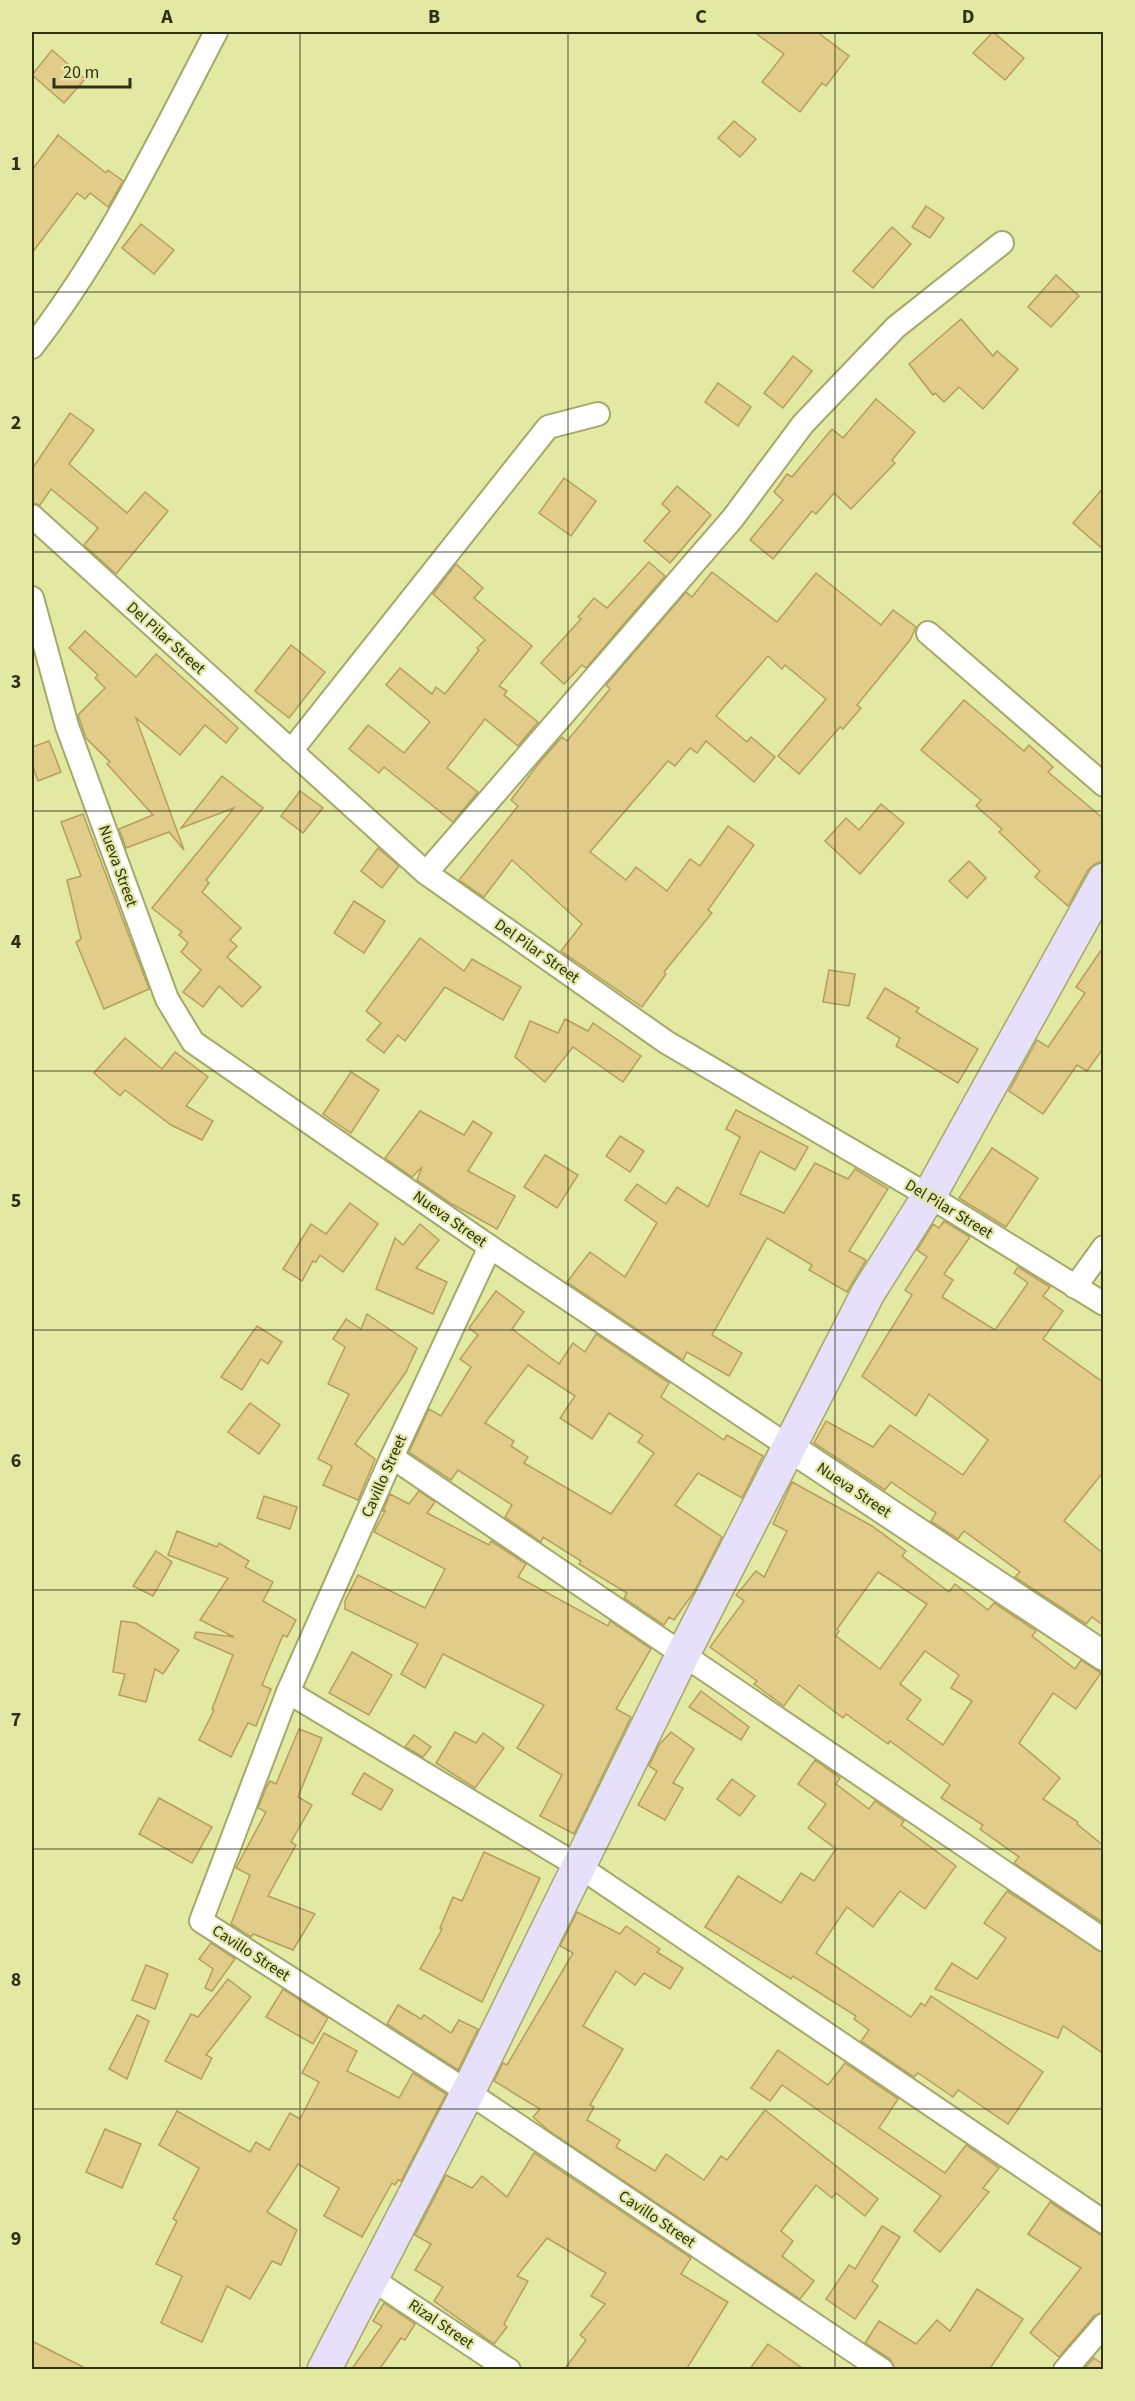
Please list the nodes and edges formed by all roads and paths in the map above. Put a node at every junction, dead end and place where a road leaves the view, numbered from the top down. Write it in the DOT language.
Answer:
graph roads {
  1 [pos="216,32"];
  2 [pos="1002,243"];
  3 [pos="32,347"];
  4 [pos="598,414"];
  5 [pos="32,516"];
  6 [pos="32,598"];
  7 [pos="928,633"];
  8 [pos="291,751"];
  9 [pos="1104,785"];
  10 [pos="426,873"];
  11 [pos="1104,880"];
  12 [pos="929,1196"];
  13 [pos="490,1247"];
  14 [pos="1104,1247"];
  15 [pos="1075,1287"];
  16 [pos="1104,1304"];
  17 [pos="788,1446"];
  18 [pos="392,1457"];
  19 [pos="684,1652"];
  20 [pos="1104,1656"];
  21 [pos="288,1692"];
  22 [pos="580,1867"];
  23 [pos="1104,1940"];
  24 [pos="468,2092"];
  25 [pos="1104,2222"];
  26 [pos="372,2278"];
  27 [pos="1104,2325"];
  28 [pos="324,2370"];
  29 [pos="509,2370"];
  30 [pos="882,2370"];
  31 [pos="1065,2370"];
  1 -- 3 [label="street"];
  2 -- 10 [label="street"];
  4 -- 8 [label="street"];
  5 -- 8 [label="street, Del Pilar Street"];
  6 -- 13 [label="street, Nueva Street"];
  7 -- 9 [label="street"];
  8 -- 10 [label="street, Del Pilar Street"];
  10 -- 12 [label="street, Del Pilar Street"];
  11 -- 12 [label="main road"];
  12 -- 15 [label="street, Del Pilar Street"];
  12 -- 17 [label="main road"];
  13 -- 17 [label="street, Nueva Street"];
  13 -- 18 [label="street, Cavillo Street"];
  14 -- 15 [label="street"];
  15 -- 16 [label="street, Del Pilar Street"];
  17 -- 19 [label="main road"];
  17 -- 20 [label="street, Nueva Street"];
  18 -- 19 [label="street"];
  18 -- 21 [label="street, Cavillo Street"];
  19 -- 22 [label="main road"];
  19 -- 23 [label="street"];
  21 -- 22 [label="street"];
  21 -- 24 [label="street, Cavillo Street"];
  22 -- 24 [label="main road"];
  22 -- 25 [label="street"];
  24 -- 26 [label="main road"];
  24 -- 30 [label="street, Cavillo Street"];
  26 -- 28 [label="main road"];
  26 -- 29 [label="street, Rizal Street"];
  27 -- 31 [label="street"];
}
